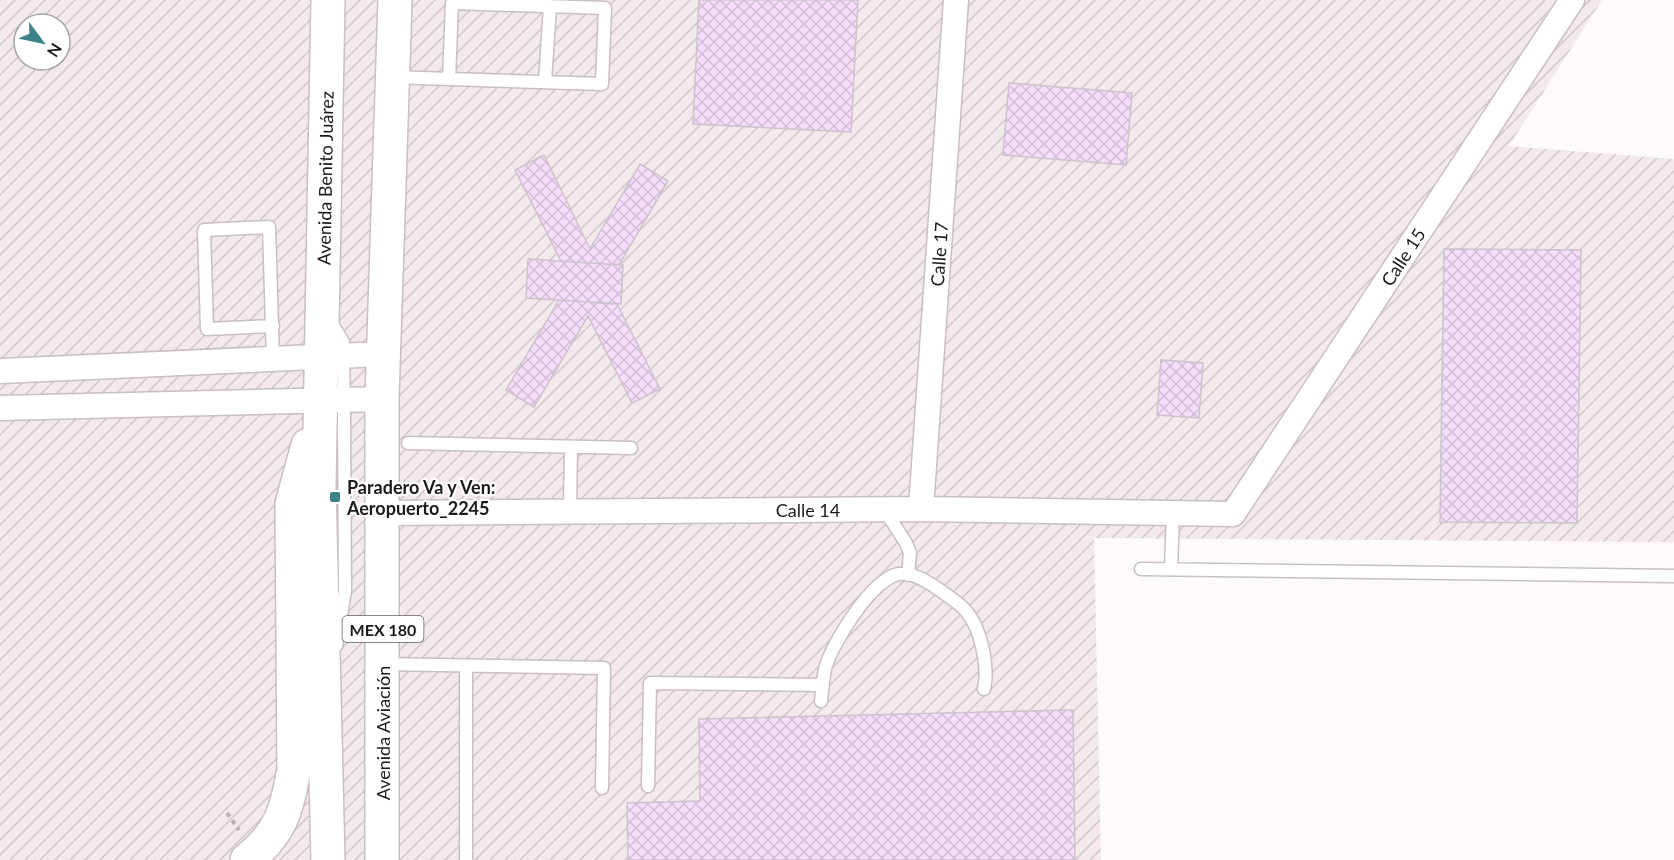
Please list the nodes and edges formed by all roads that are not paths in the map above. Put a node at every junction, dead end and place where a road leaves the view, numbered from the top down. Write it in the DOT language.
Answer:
graph roads {
  1 [pos="328,0"];
  2 [pos="395,0"];
  3 [pos="956,0"];
  4 [pos="1572,0"];
  5 [pos="550,6"];
  6 [pos="392,77"];
  7 [pos="449,79"];
  8 [pos="545,82"];
  9 [pos="273,326"];
  10 [pos="383,354"];
  11 [pos="332,356"];
  12 [pos="273,360"];
  13 [pos="134,366"];
  14 [pos="2,371"];
  15 [pos="382,399"];
  16 [pos="333,400"];
  17 [pos="135,405"];
  18 [pos="3,408"];
  19 [pos="408,443"];
  20 [pos="571,447"];
  21 [pos="631,448"];
  22 [pos="884,509"];
  23 [pos="921,509"];
  24 [pos="570,512"];
  25 [pos="382,513"];
  26 [pos="1173,513"];
  27 [pos="1233,514"];
  28 [pos="1142,569"];
  29 [pos="1171,569"];
  30 [pos="908,575"];
  31 [pos="1674,576"];
  32 [pos="383,664"];
  33 [pos="466,666"];
  34 [pos="823,685"];
  35 [pos="984,689"];
  36 [pos="821,701"];
  37 [pos="382,741"];
  38 [pos="648,786"];
  39 [pos="602,788"];
  40 [pos="247,860"];
  41 [pos="328,860"];
  42 [pos="370,860"];
  43 [pos="382,860"];
  44 [pos="466,860"];
  1 -- 11 [label="main road, Avenida Benito Juárez / MEX 180"];
  2 -- 6 [label="main road, MEX 180"];
  3 -- 23 [label="street, Calle 17"];
  4 -- 27 [label="street, Calle 15"];
  5 -- 7 [label="lane"];
  5 -- 8 [label="lane"];
  5 -- 8 [label="lane"];
  6 -- 7 [label="lane"];
  6 -- 10 [label="main road, MEX 180"];
  7 -- 8 [label="lane"];
  9 -- 9 [label="lane"];
  9 -- 12 [label="lane"];
  10 -- 11 [label="street"];
  10 -- 15 [label="main road, Avenida Aviación / MEX 180"];
  11 -- 12 [label="street"];
  11 -- 16 [label="main road, MEX 180"];
  12 -- 13 [label="street"];
  13 -- 14 [label="street"];
  13 -- 17 [label="street"];
  14 -- 18 [label="street"];
  15 -- 16 [label="street"];
  15 -- 25 [label="main road, Avenida Aviación / MEX 180"];
  16 -- 17 [label="street"];
  16 -- 40 [label="main road"];
  16 -- 41 [label="main road, MEX 180"];
  17 -- 18 [label="street"];
  19 -- 20 [label="lane"];
  20 -- 21 [label="lane"];
  20 -- 24 [label="lane"];
  22 -- 23 [label="street, Calle 14"];
  22 -- 24 [label="street, Calle 14"];
  22 -- 30 [label="lane"];
  23 -- 26 [label="street, Calle 14"];
  24 -- 25 [label="street, Calle 14"];
  25 -- 32 [label="main road, Avenida Aviación / MEX 180"];
  26 -- 27 [label="street, Calle 14"];
  26 -- 29 [label="lane"];
  28 -- 29 [label="lane"];
  29 -- 31 [label="lane"];
  30 -- 34 [label="lane"];
  30 -- 35 [label="lane"];
  32 -- 33 [label="lane"];
  32 -- 37 [label="main road, Avenida Aviación / MEX 180"];
  33 -- 39 [label="lane"];
  33 -- 44 [label="lane"];
  34 -- 36 [label="lane"];
  34 -- 38 [label="lane"];
  37 -- 42 [label="main road"];
  37 -- 43 [label="main road, Avenida Aviación / MEX 180"];
}
